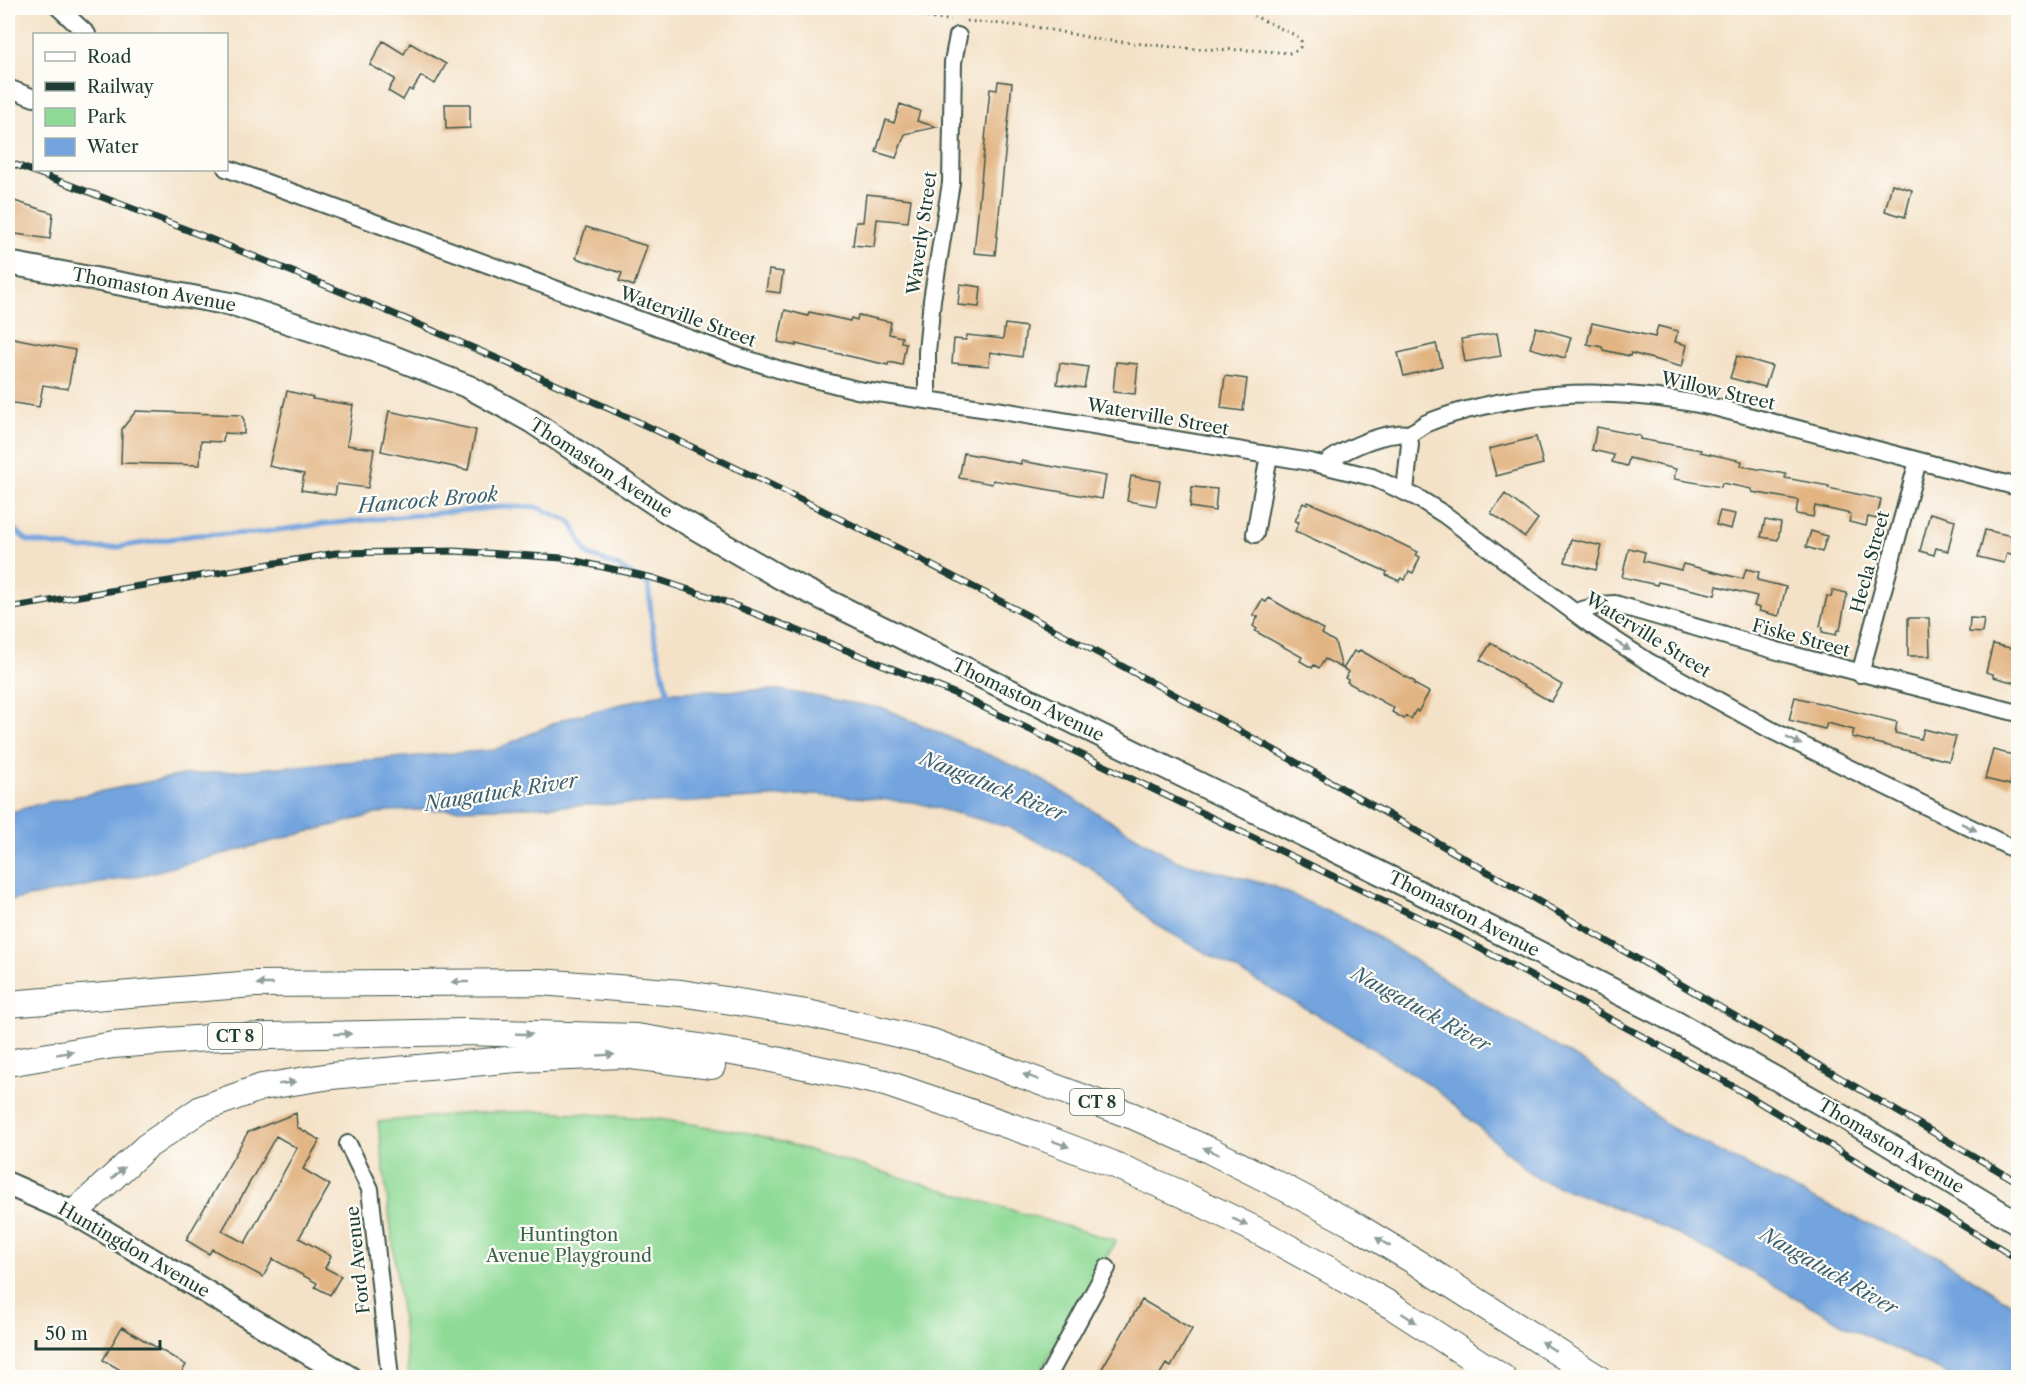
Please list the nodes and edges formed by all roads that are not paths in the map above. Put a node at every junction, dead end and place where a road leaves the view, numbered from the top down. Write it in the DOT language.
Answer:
graph roads {
  1 [pos="58,8"];
  2 [pos="958,26"];
  3 [pos="86,33"];
  4 [pos="8,88"];
  5 [pos="33,98"];
  6 [pos="228,169"];
  7 [pos="8,263"];
  8 [pos="927,400"];
  9 [pos="1408,434"];
  10 [pos="1269,455"];
  11 [pos="1918,461"];
  12 [pos="1324,465"];
  13 [pos="2019,487"];
  14 [pos="1405,491"];
  15 [pos="1255,534"];
  16 [pos="1576,612"];
  17 [pos="1860,674"];
  18 [pos="2019,713"];
  19 [pos="2019,851"];
  20 [pos="104,996"];
  21 [pos="8,1004"];
  22 [pos="8,1012"];
  23 [pos="8,1063"];
  24 [pos="1034,1134"];
  25 [pos="348,1144"];
  26 [pos="8,1184"];
  27 [pos="75,1213"];
  28 [pos="2019,1223"];
  29 [pos="1107,1268"];
  30 [pos="350,1377"];
  31 [pos="390,1377"];
  32 [pos="1047,1377"];
  33 [pos="1503,1377"];
  34 [pos="1598,1377"];
  1 -- 3 [label="street"];
  2 -- 8 [label="street, Waverly Street"];
  4 -- 5 [label="street"];
  6 -- 8 [label="street, Waterville Street"];
  7 -- 28 [label="main road, Thomaston Avenue"];
  8 -- 10 [label="street, Waterville Street"];
  9 -- 11 [label="street, Willow Street"];
  9 -- 12 [label="street, Willow Street"];
  9 -- 14 [label="street"];
  10 -- 12 [label="street, Waterville Street"];
  10 -- 15 [label="street"];
  11 -- 13 [label="street, Willow Street"];
  11 -- 17 [label="street, Hecla Street"];
  12 -- 14 [label="street, Waterville Street"];
  14 -- 16 [label="street, Waterville Street"];
  16 -- 17 [label="street, Fiske Street"];
  16 -- 19 [label="street, Waterville Street, one-way"];
  17 -- 18 [label="street, Fiske Street"];
  20 -- 21 [label="highway"];
  20 -- 22 [label="highway, CT 8"];
  34 -- 20 [label="highway, CT 8, one-way"];
  23 -- 24 [label="highway, CT 8, one-way"];
  27 -- 24 [label="highway, one-way"];
  24 -- 33 [label="highway, CT 8, one-way"];
  25 -- 31 [label="street, Ford Avenue"];
  26 -- 27 [label="main road, Huntingdon Avenue"];
  27 -- 30 [label="main road, Huntingdon Avenue"];
  29 -- 32 [label="street"];
}
